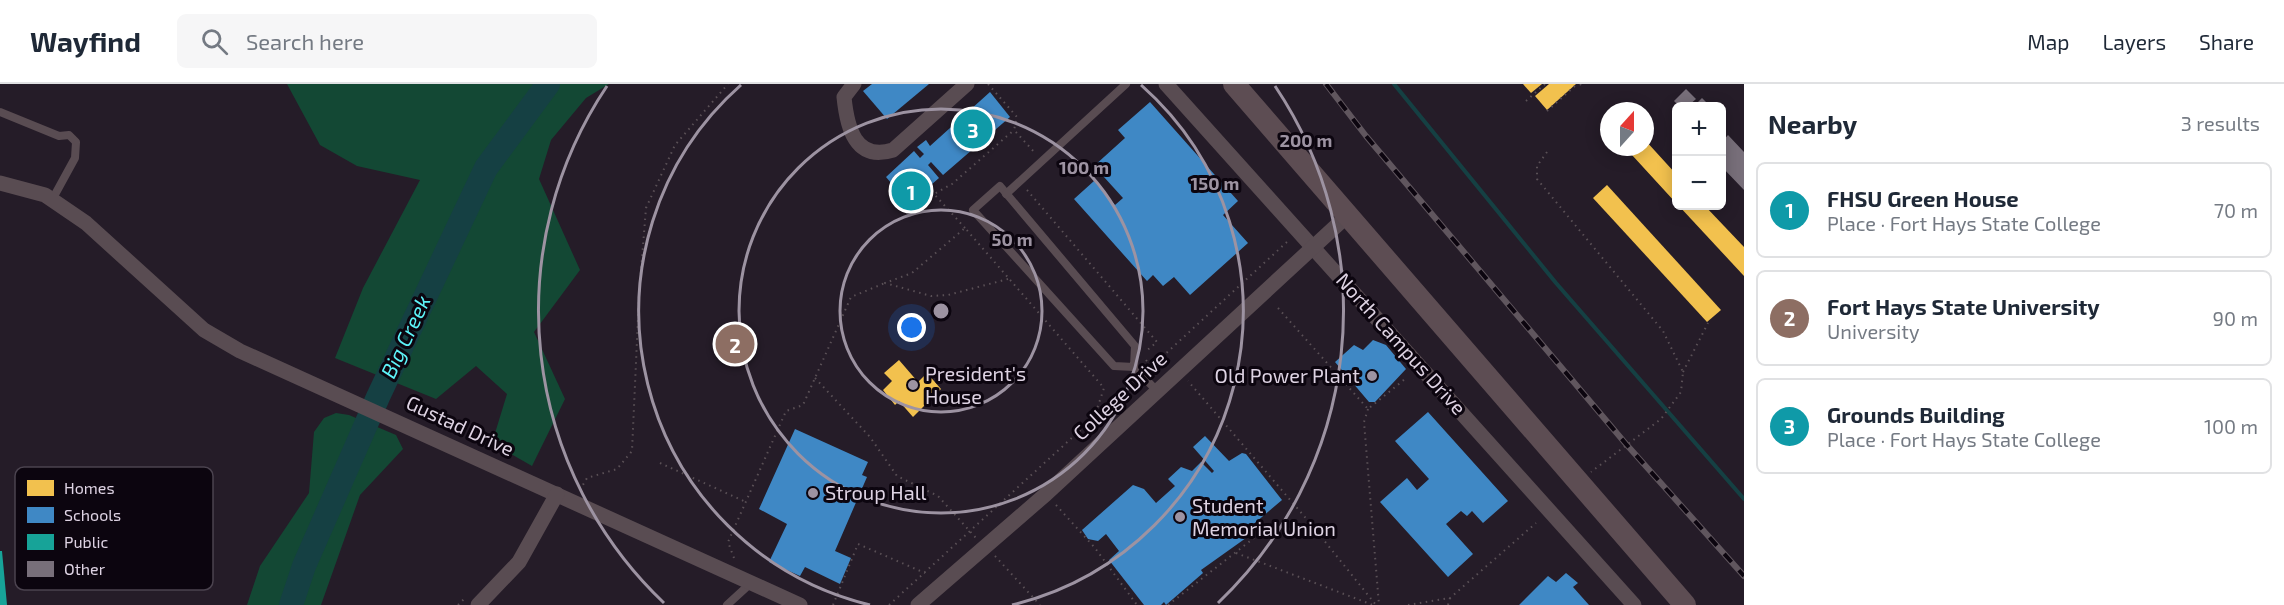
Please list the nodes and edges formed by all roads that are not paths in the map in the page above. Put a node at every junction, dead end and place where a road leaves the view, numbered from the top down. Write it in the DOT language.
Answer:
graph roads {
  1 [pos="854,84"];
  2 [pos="967,84"];
  3 [pos="1126,84"];
  4 [pos="1166,84"];
  5 [pos="1234,84"];
  6 [pos="0,112"];
  7 [pos="0,183"];
  8 [pos="1006,194"];
  9 [pos="52,200"];
  10 [pos="1348,215"];
  11 [pos="1314,246"];
  12 [pos="1134,367"];
  13 [pos="1157,391"];
  14 [pos="557,494"];
  15 [pos="751,583"];
  16 [pos="482,600"];
  17 [pos="795,604"];
  18 [pos="727,605"];
  19 [pos="918,605"];
  20 [pos="1634,605"];
  21 [pos="1685,605"];
  1 -- 2 [label="street"];
  3 -- 8 [label="lane"];
  4 -- 11 [label="street, North Campus Drive"];
  5 -- 10 [label="main road"];
  6 -- 9 [label="lane"];
  7 -- 9 [label="street, Gustad Drive"];
  8 -- 12 [label="lane"];
  8 -- 12 [label="lane"];
  9 -- 14 [label="street, Gustad Drive"];
  10 -- 11 [label="street, College Drive"];
  10 -- 21 [label="main road"];
  11 -- 13 [label="street, College Drive"];
  11 -- 20 [label="street, North Campus Drive"];
  12 -- 13 [label="lane"];
  13 -- 19 [label="street, College Drive"];
  14 -- 15 [label="street, Gustad Drive"];
  14 -- 16 [label="street"];
  15 -- 17 [label="street, Gustad Drive"];
  15 -- 18 [label="lane"];
}
